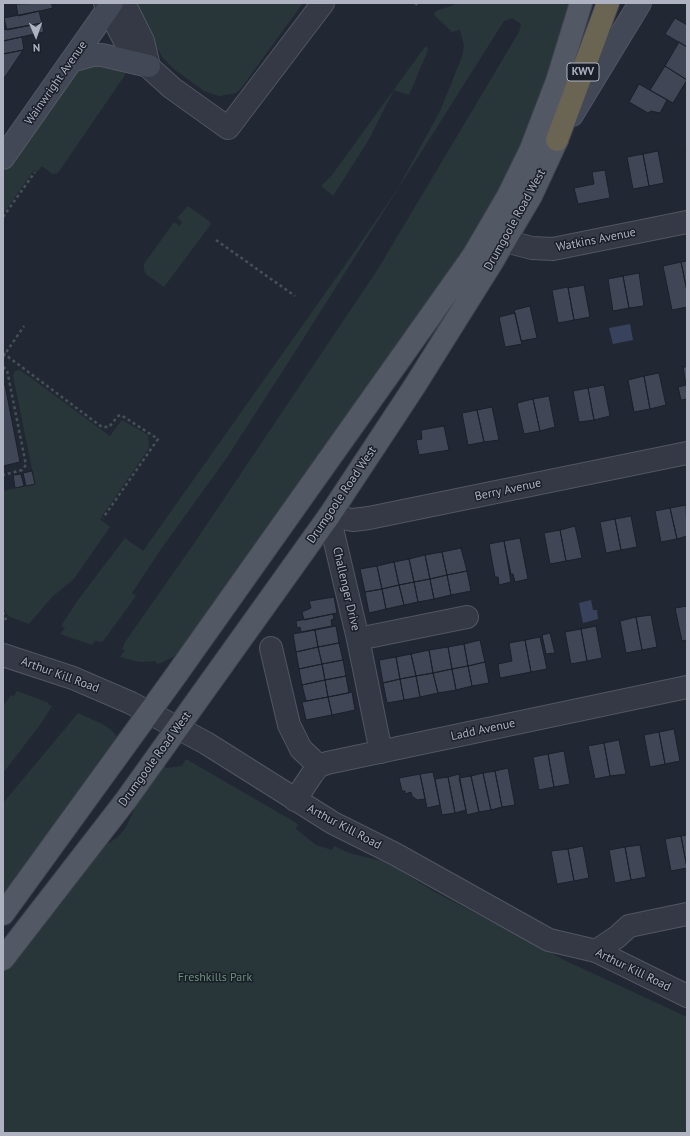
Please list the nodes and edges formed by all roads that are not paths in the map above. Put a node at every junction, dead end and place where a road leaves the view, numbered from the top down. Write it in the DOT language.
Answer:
graph roads {
  1 [pos="323,3"];
  2 [pos="581,3"];
  3 [pos="608,3"];
  4 [pos="640,3"];
  5 [pos="112,4"];
  6 [pos="71,61"];
  7 [pos="149,66"];
  8 [pos="557,140"];
  9 [pos="3,158"];
  10 [pos="687,222"];
  11 [pos="505,241"];
  12 [pos="687,453"];
  13 [pos="329,516"];
  14 [pos="467,617"];
  15 [pos="358,639"];
  16 [pos="271,648"];
  17 [pos="3,655"];
  18 [pos="687,687"];
  19 [pos="148,712"];
  20 [pos="177,727"];
  21 [pos="381,752"];
  22 [pos="320,766"];
  23 [pos="295,800"];
  24 [pos="3,914"];
  25 [pos="687,914"];
  26 [pos="596,951"];
  27 [pos="3,959"];
  28 [pos="687,996"];
  1 -- 7 [label="street, Wainwright Avenue"];
  2 -- 19 [label="main road, Drumgoole Road West"];
  3 -- 8 [label="highway, KWV"];
  4 -- 8 [label="main road, Drumgoole Road West"];
  5 -- 6 [label="main road, Wainwright Avenue"];
  5 -- 7 [label="street, Wainwright Avenue"];
  6 -- 7 [label="main road"];
  6 -- 9 [label="main road, Wainwright Avenue"];
  8 -- 11 [label="main road, Drumgoole Road West"];
  10 -- 11 [label="street, Watkins Avenue"];
  11 -- 13 [label="main road, Drumgoole Road West"];
  12 -- 13 [label="street, Berry Avenue"];
  13 -- 15 [label="street, Challenger Drive"];
  13 -- 20 [label="main road, Drumgoole Road West"];
  14 -- 15 [label="street, Challenger Drive"];
  15 -- 21 [label="street, Challenger Drive"];
  16 -- 22 [label="street"];
  17 -- 19 [label="street, Arthur Kill Road"];
  18 -- 21 [label="street, Ladd Avenue"];
  19 -- 20 [label="street, Arthur Kill Road"];
  19 -- 24 [label="main road, Drumgoole Road West"];
  20 -- 23 [label="street, Arthur Kill Road"];
  20 -- 27 [label="main road, Drumgoole Road West"];
  21 -- 22 [label="street, Ladd Avenue"];
  22 -- 23 [label="street"];
  23 -- 26 [label="street, Arthur Kill Road"];
  25 -- 26 [label="street"];
  26 -- 28 [label="street, Arthur Kill Road"];
}
